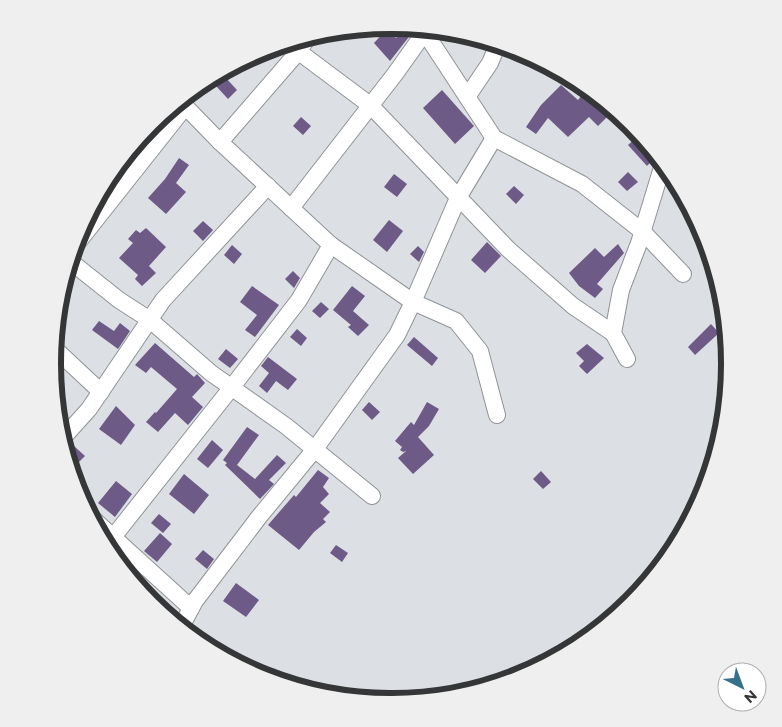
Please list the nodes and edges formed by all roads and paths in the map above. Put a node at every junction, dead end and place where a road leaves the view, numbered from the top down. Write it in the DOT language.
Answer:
graph roads {
  1 [pos="421,35"];
  2 [pos="430,36"];
  3 [pos="295,48"];
  4 [pos="291,49"];
  5 [pos="495,51"];
  6 [pos="467,97"];
  7 [pos="370,105"];
  8 [pos="185,106"];
  9 [pos="173,117"];
  10 [pos="494,138"];
  11 [pos="220,142"];
  12 [pos="660,173"];
  13 [pos="268,186"];
  14 [pos="458,198"];
  15 [pos="291,208"];
  16 [pos="94,220"];
  17 [pos="643,232"];
  18 [pos="331,245"];
  19 [pos="76,266"];
  20 [pos="683,274"];
  21 [pos="413,302"];
  22 [pos="150,320"];
  23 [pos="613,333"];
  24 [pos="61,355"];
  25 [pos="627,359"];
  26 [pos="232,388"];
  27 [pos="101,392"];
  28 [pos="497,415"];
  29 [pos="69,432"];
  30 [pos="315,449"];
  31 [pos="372,496"];
  32 [pos="112,539"];
  33 [pos="117,547"];
  34 [pos="191,608"];
  35 [pos="185,620"];
  1 -- 7 [label="street"];
  2 -- 6 [label="street"];
  3 -- 7 [label="street"];
  4 -- 11 [label="street"];
  5 -- 6 [label="street"];
  6 -- 10 [label="street"];
  7 -- 14 [label="street"];
  7 -- 15 [label="street"];
  8 -- 11 [label="street"];
  9 -- 16 [label="street"];
  10 -- 14 [label="street"];
  10 -- 17 [label="street"];
  11 -- 13 [label="street"];
  12 -- 17 [label="street"];
  13 -- 15 [label="street"];
  13 -- 22 [label="street"];
  14 -- 21 [label="street"];
  14 -- 23 [label="street"];
  15 -- 18 [label="street"];
  17 -- 20 [label="street"];
  17 -- 23 [label="street"];
  18 -- 21 [label="street"];
  18 -- 26 [label="street"];
  19 -- 22 [label="street"];
  21 -- 28 [label="street"];
  21 -- 30 [label="street"];
  22 -- 26 [label="street"];
  22 -- 27 [label="street"];
  23 -- 25 [label="street"];
  24 -- 27 [label="street"];
  26 -- 30 [label="street"];
  26 -- 32 [label="street"];
  27 -- 29 [label="street"];
  30 -- 31 [label="street"];
  30 -- 34 [label="street"];
  33 -- 34 [label="street"];
  34 -- 35 [label="street"];
}
